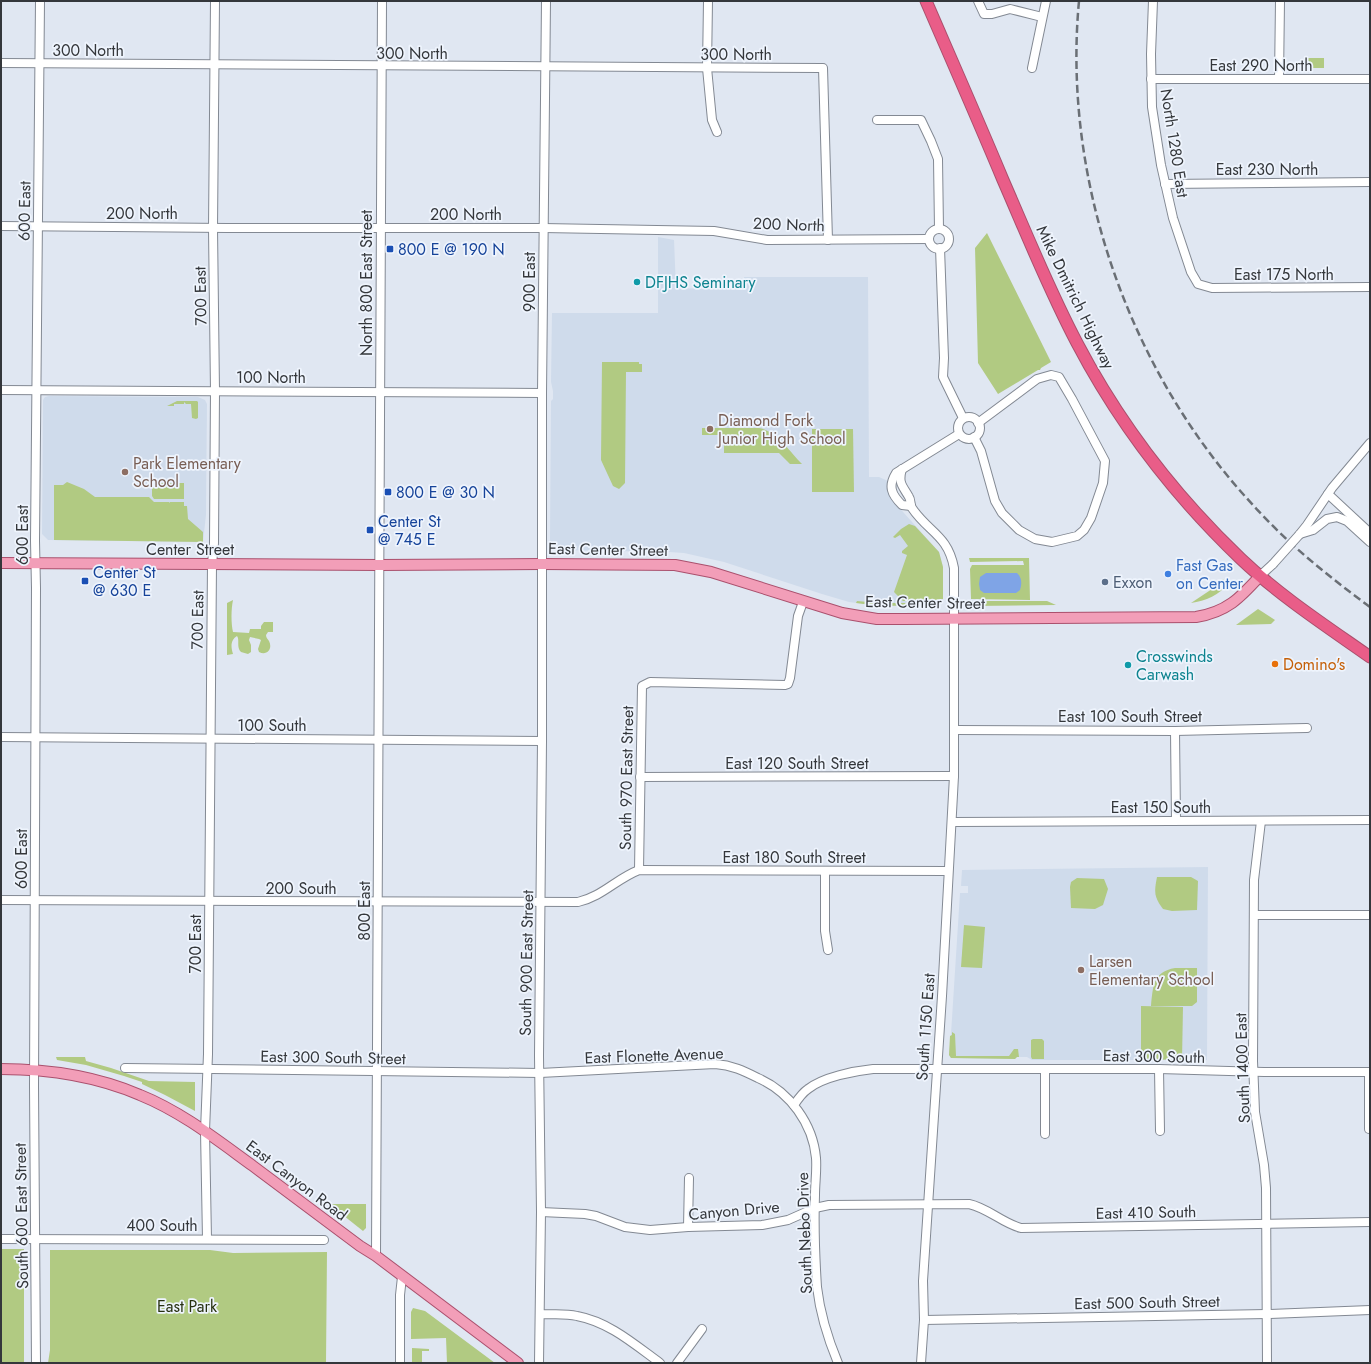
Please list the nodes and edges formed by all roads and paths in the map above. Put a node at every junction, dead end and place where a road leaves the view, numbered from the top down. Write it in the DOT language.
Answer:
graph roads {
  1 [pos="40,1"];
  2 [pos="214,1"];
  3 [pos="382,1"];
  4 [pos="546,1"];
  5 [pos="708,1"];
  6 [pos="926,1"];
  7 [pos="978,1"];
  8 [pos="1046,1"];
  9 [pos="1153,1"];
  10 [pos="1280,1"];
  11 [pos="1042,17"];
  12 [pos="1,63"];
  13 [pos="40,64"];
  14 [pos="214,64"];
  15 [pos="382,67"];
  16 [pos="545,67"];
  17 [pos="707,68"];
  18 [pos="1032,68"];
  19 [pos="1151,79"];
  20 [pos="1279,79"];
  21 [pos="1370,79"];
  22 [pos="877,120"];
  23 [pos="717,132"];
  24 [pos="1370,182"];
  25 [pos="1165,184"];
  26 [pos="1,226"];
  27 [pos="38,226"];
  28 [pos="213,228"];
  29 [pos="381,228"];
  30 [pos="543,228"];
  31 [pos="939,229"];
  32 [pos="929,239"];
  33 [pos="828,240"];
  34 [pos="940,248"];
  35 [pos="1198,284"];
  36 [pos="1370,287"];
  37 [pos="1,390"];
  38 [pos="36,390"];
  39 [pos="215,391"];
  40 [pos="380,392"];
  41 [pos="542,393"];
  42 [pos="963,418"];
  43 [pos="978,423"];
  44 [pos="960,434"];
  45 [pos="974,437"];
  46 [pos="1370,443"];
  47 [pos="1328,494"];
  48 [pos="1310,528"];
  49 [pos="1370,533"];
  50 [pos="1370,542"];
  51 [pos="1,563"];
  52 [pos="36,563"];
  53 [pos="212,564"];
  54 [pos="542,564"];
  55 [pos="379,566"];
  56 [pos="1260,576"];
  57 [pos="803,602"];
  58 [pos="953,618"];
  59 [pos="1370,657"];
  60 [pos="1307,728"];
  61 [pos="954,730"];
  62 [pos="1175,731"];
  63 [pos="1,737"];
  64 [pos="35,737"];
  65 [pos="210,739"];
  66 [pos="379,740"];
  67 [pos="542,741"];
  68 [pos="954,776"];
  69 [pos="640,777"];
  70 [pos="1176,820"];
  71 [pos="1370,820"];
  72 [pos="1261,821"];
  73 [pos="952,822"];
  74 [pos="640,870"];
  75 [pos="825,871"];
  76 [pos="948,871"];
  77 [pos="1,900"];
  78 [pos="34,900"];
  79 [pos="209,902"];
  80 [pos="378,902"];
  81 [pos="541,902"];
  82 [pos="1254,915"];
  83 [pos="1370,915"];
  84 [pos="828,950"];
  85 [pos="1,1068"];
  86 [pos="125,1068"];
  87 [pos="208,1068"];
  88 [pos="937,1068"];
  89 [pos="35,1069"];
  90 [pos="1045,1069"];
  91 [pos="1159,1069"];
  92 [pos="1253,1071"];
  93 [pos="377,1072"];
  94 [pos="1370,1072"];
  95 [pos="540,1073"];
  96 [pos="794,1105"];
  97 [pos="1369,1129"];
  98 [pos="205,1131"];
  99 [pos="1160,1131"];
  100 [pos="1045,1134"];
  101 [pos="689,1178"];
  102 [pos="928,1203"];
  103 [pos="815,1208"];
  104 [pos="541,1212"];
  105 [pos="1370,1222"];
  106 [pos="1266,1224"];
  107 [pos="688,1227"];
  108 [pos="1,1238"];
  109 [pos="36,1239"];
  110 [pos="207,1239"];
  111 [pos="324,1240"];
  112 [pos="376,1256"];
  113 [pos="402,1276"];
  114 [pos="1370,1310"];
  115 [pos="540,1314"];
  116 [pos="1267,1314"];
  117 [pos="924,1320"];
  118 [pos="702,1329"];
  119 [pos="36,1363"];
  120 [pos="400,1363"];
  121 [pos="518,1363"];
  122 [pos="539,1363"];
  123 [pos="660,1363"];
  124 [pos="677,1363"];
  125 [pos="838,1363"];
  126 [pos="921,1363"];
  127 [pos="1267,1363"];
  1 -- 13 [label="street, 600 East"];
  2 -- 14 [label="street, 700 East"];
  3 -- 15 [label="street, North 800 East Street"];
  4 -- 16 [label="street, 900 East"];
  5 -- 17 [label="street"];
  6 -- 56 [label="highway, Mike Dmitrich Highway"];
  7 -- 11 [label="street"];
  8 -- 11 [label="street"];
  9 -- 19 [label="street, North 1280 East"];
  10 -- 20 [label="street"];
  11 -- 18 [label="street"];
  12 -- 13 [label="street, 300 North"];
  13 -- 14 [label="street, 300 North"];
  13 -- 27 [label="street, 600 East"];
  14 -- 15 [label="street, 300 North"];
  14 -- 28 [label="street, 700 East"];
  15 -- 16 [label="street, 300 North"];
  15 -- 29 [label="street, North 800 East Street"];
  16 -- 17 [label="street, 300 North"];
  16 -- 30 [label="street, 900 East"];
  17 -- 23 [label="street"];
  17 -- 33 [label="street, 300 North"];
  19 -- 20 [label="street, East 290 North"];
  19 -- 25 [label="street, North 1280 East"];
  20 -- 21 [label="street, East 290 North"];
  22 -- 31 [label="street"];
  24 -- 25 [label="street, East 230 North"];
  25 -- 35 [label="street, North 1280 East"];
  26 -- 27 [label="street, 200 North"];
  27 -- 28 [label="street, 200 North"];
  27 -- 38 [label="street, 600 East"];
  28 -- 29 [label="street, 200 North"];
  28 -- 39 [label="street, 700 East"];
  29 -- 30 [label="street, 200 North"];
  29 -- 40 [label="street, North 800 East Street"];
  30 -- 33 [label="street, 200 North"];
  30 -- 41 [label="street, 900 East"];
  31 -- 32 [label="street"];
  31 -- 34 [label="street"];
  32 -- 33 [label="street, 200 North"];
  32 -- 34 [label="street"];
  34 -- 42 [label="street"];
  35 -- 36 [label="street, East 175 North"];
  37 -- 38 [label="street, 100 North"];
  38 -- 39 [label="street, 100 North"];
  38 -- 52 [label="street, 600 East"];
  39 -- 40 [label="street, 100 North"];
  39 -- 53 [label="street, 700 East"];
  40 -- 41 [label="street, 100 North"];
  40 -- 55 [label="street, North 800 East Street"];
  41 -- 54 [label="street, 900 East"];
  42 -- 43 [label="street"];
  42 -- 44 [label="street"];
  43 -- 45 [label="street"];
  43 -- 45 [label="street"];
  44 -- 45 [label="street"];
  44 -- 58 [label="street, South 1150 East"];
  46 -- 47 [label="street, East Center Street"];
  47 -- 48 [label="street, East Center Street"];
  47 -- 49 [label="street"];
  48 -- 50 [label="street"];
  48 -- 56 [label="street, East Center Street, bridge"];
  51 -- 52 [label="main road, Center Street"];
  52 -- 53 [label="main road, Center Street"];
  52 -- 64 [label="street, 600 East"];
  53 -- 55 [label="main road, Center Street"];
  53 -- 65 [label="street, 700 East"];
  54 -- 55 [label="main road, East Center Street"];
  54 -- 57 [label="main road, East Center Street"];
  54 -- 67 [label="street, South 900 East Street"];
  55 -- 66 [label="street, 800 East"];
  56 -- 58 [label="main road, East Center Street"];
  56 -- 59 [label="highway, Mike Dmitrich Highway"];
  57 -- 58 [label="main road, East Center Street"];
  57 -- 69 [label="street, South 970 East Street"];
  58 -- 61 [label="street, South 1150 East"];
  60 -- 62 [label="street, East 100 South Street"];
  61 -- 62 [label="street, East 100 South Street"];
  61 -- 68 [label="street, South 1150 East"];
  62 -- 70 [label="street"];
  63 -- 64 [label="street, 100 South"];
  64 -- 65 [label="street, 100 South"];
  64 -- 78 [label="street, 600 East"];
  65 -- 66 [label="street, 100 South"];
  65 -- 79 [label="street, 700 East"];
  66 -- 67 [label="street, 100 South"];
  66 -- 80 [label="street, 800 East"];
  67 -- 81 [label="street, South 900 East Street"];
  68 -- 69 [label="street, East 120 South Street"];
  68 -- 73 [label="street, South 1150 East"];
  69 -- 74 [label="street, South 970 East Street"];
  70 -- 72 [label="street, East 150 South"];
  70 -- 73 [label="street, East 150 South"];
  71 -- 72 [label="street, East 150 South"];
  72 -- 82 [label="street, South 1400 East"];
  73 -- 76 [label="street, South 1150 East"];
  74 -- 75 [label="street, East 180 South Street"];
  74 -- 81 [label="street, 200 South"];
  75 -- 76 [label="street, East 180 South Street"];
  75 -- 84 [label="street"];
  76 -- 88 [label="street, South 1150 East"];
  77 -- 78 [label="street, 200 South"];
  78 -- 79 [label="street, 200 South"];
  78 -- 89 [label="street, 600 East"];
  79 -- 80 [label="street, 200 South"];
  79 -- 87 [label="street, 700 East"];
  80 -- 81 [label="street, 200 South"];
  80 -- 93 [label="street, 800 East"];
  81 -- 95 [label="street, South 900 East Street"];
  82 -- 83 [label="street"];
  82 -- 92 [label="street, South 1400 East"];
  85 -- 89 [label="main road, East Canyon Road"];
  86 -- 87 [label="street, East 300 South Street"];
  87 -- 93 [label="street, East 300 South Street"];
  87 -- 98 [label="street, 700 East"];
  88 -- 90 [label="street, East 300 South"];
  88 -- 96 [label="street"];
  88 -- 102 [label="street, South 1150 East"];
  89 -- 98 [label="main road, East Canyon Road"];
  89 -- 109 [label="street, South 600 East Street"];
  90 -- 91 [label="street, East 300 South"];
  90 -- 100 [label="street"];
  91 -- 92 [label="street, East 300 South"];
  91 -- 99 [label="street"];
  92 -- 94 [label="street, East 300 South"];
  92 -- 106 [label="street, South 1400 East"];
  93 -- 95 [label="street, East 300 South Street"];
  93 -- 112 [label="street, 800 East"];
  94 -- 97 [label="street"];
  95 -- 96 [label="street, East Flonette Avenue"];
  95 -- 104 [label="street, South 900 East Street"];
  96 -- 103 [label="street, South Nebo Drive"];
  98 -- 110 [label="street, 700 East"];
  98 -- 112 [label="main road, East Canyon Road"];
  101 -- 107 [label="street"];
  102 -- 103 [label="street, Canyon Drive"];
  102 -- 106 [label="street, East 410 South"];
  102 -- 117 [label="street, South 1150 East"];
  103 -- 107 [label="street, Canyon Drive"];
  103 -- 125 [label="street, South Nebo Drive"];
  104 -- 107 [label="street, Canyon Drive"];
  104 -- 115 [label="street, South 900 East Street"];
  105 -- 106 [label="street, East 410 South"];
  106 -- 116 [label="street, South 1400 East"];
  108 -- 109 [label="street, 400 South"];
  109 -- 110 [label="street, 400 South"];
  109 -- 119 [label="street, South 600 East Street"];
  110 -- 111 [label="street, 400 South"];
  112 -- 113 [label="main road, East Canyon Road"];
  113 -- 120 [label="street"];
  113 -- 121 [label="main road, East Canyon Road"];
  114 -- 116 [label="street, East 500 South Street"];
  115 -- 122 [label="street, South 900 East Street"];
  115 -- 123 [label="street"];
  116 -- 117 [label="street, East 500 South Street"];
  116 -- 127 [label="street, South 1400 East"];
  117 -- 126 [label="street, South 1150 East"];
  118 -- 124 [label="street"];
}
